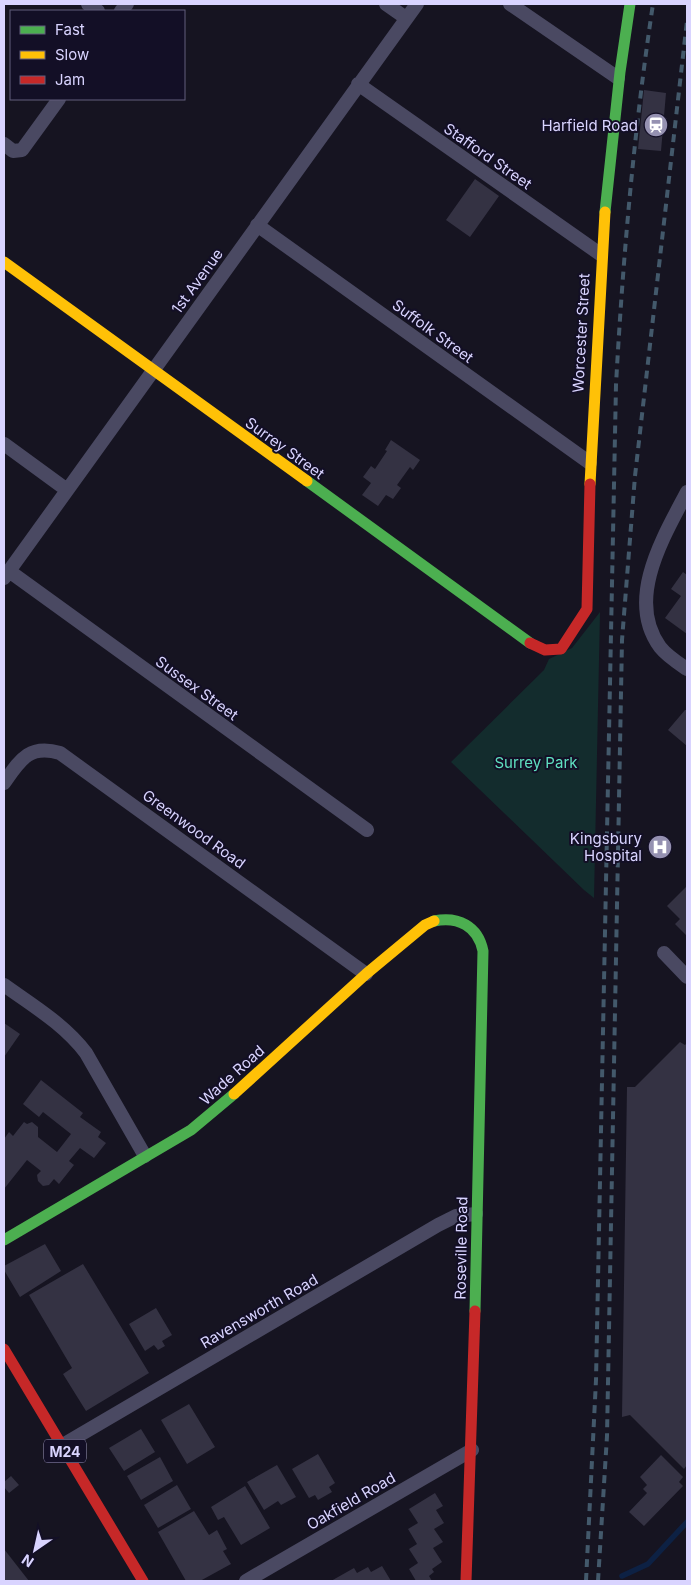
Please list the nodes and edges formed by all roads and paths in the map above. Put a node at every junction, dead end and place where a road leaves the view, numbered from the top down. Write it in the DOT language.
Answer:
graph roads {
  1 [pos="386,4"];
  2 [pos="417,4"];
  3 [pos="510,4"];
  4 [pos="630,4"];
  5 [pos="406,18"];
  6 [pos="618,78"];
  7 [pos="358,84"];
  8 [pos="58,100"];
  9 [pos="4,144"];
  10 [pos="257,225"];
  11 [pos="600,254"];
  12 [pos="4,262"];
  13 [pos="153,370"];
  14 [pos="4,444"];
  15 [pos="590,463"];
  16 [pos="68,490"];
  17 [pos="687,492"];
  18 [pos="6,575"];
  19 [pos="552,651"];
  20 [pos="687,669"];
  21 [pos="4,783"];
  22 [pos="367,830"];
  23 [pos="464,922"];
  24 [pos="664,953"];
  25 [pos="366,974"];
  26 [pos="687,977"];
  27 [pos="4,985"];
  28 [pos="145,1156"];
  29 [pos="476,1214"];
  30 [pos="4,1240"];
  31 [pos="4,1349"];
  32 [pos="61,1446"];
  33 [pos="472,1450"];
  34 [pos="143,1581"];
  35 [pos="246,1581"];
  36 [pos="466,1581"];
  1 -- 5 [label="street"];
  2 -- 5 [label="street, 1st Avenue"];
  3 -- 6 [label="street"];
  4 -- 6 [label="street, Worcester Street"];
  5 -- 7 [label="street, 1st Avenue"];
  6 -- 11 [label="street, Worcester Street"];
  7 -- 10 [label="street, 1st Avenue"];
  7 -- 11 [label="street, Stafford Street"];
  8 -- 9 [label="street"];
  10 -- 13 [label="street, 1st Avenue"];
  10 -- 15 [label="street, Suffolk Street"];
  11 -- 15 [label="street, Worcester Street"];
  12 -- 13 [label="street, Surrey Street"];
  13 -- 16 [label="street, 1st Avenue"];
  13 -- 19 [label="street, Surrey Street"];
  14 -- 16 [label="street"];
  15 -- 19 [label="street, Worcester Street"];
  16 -- 18 [label="street, 1st Avenue"];
  17 -- 20 [label="street"];
  18 -- 22 [label="street, Sussex Street"];
  21 -- 25 [label="street, Greenwood Road"];
  23 -- 25 [label="street, Wade Road"];
  23 -- 29 [label="street, Roseville Road"];
  24 -- 26 [label="street"];
  25 -- 28 [label="street, Wade Road"];
  27 -- 28 [label="street"];
  28 -- 30 [label="street, Wade Road"];
  29 -- 32 [label="street, Ravensworth Road"];
  29 -- 33 [label="street, Roseville Road"];
  31 -- 32 [label="street, M24"];
  32 -- 34 [label="street, M24"];
  33 -- 35 [label="street, Oakfield Road"];
  33 -- 36 [label="street, Roseville Road"];
}
